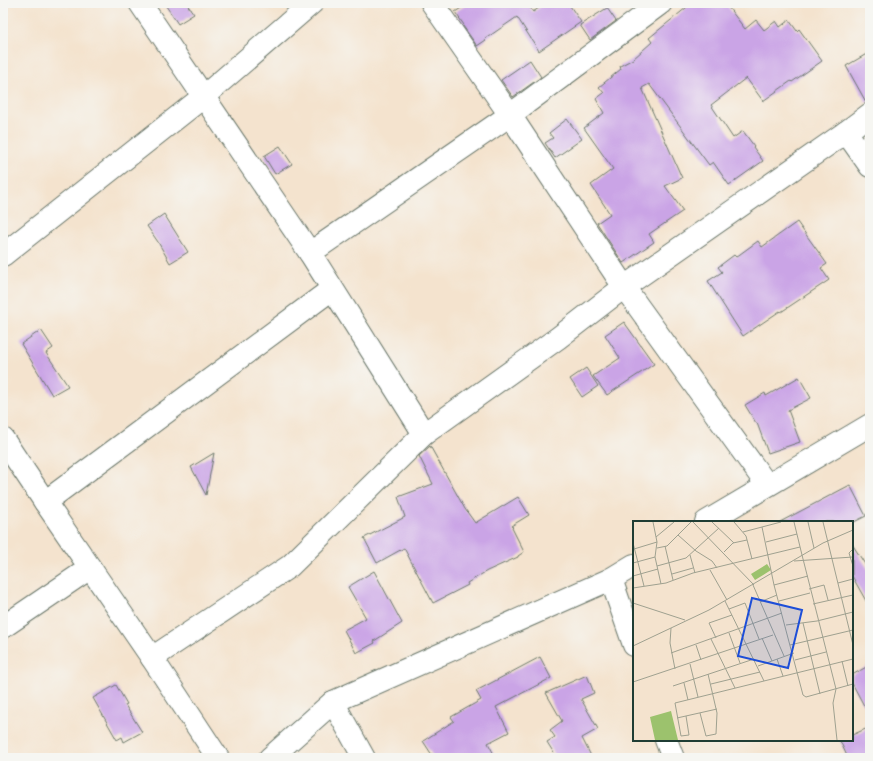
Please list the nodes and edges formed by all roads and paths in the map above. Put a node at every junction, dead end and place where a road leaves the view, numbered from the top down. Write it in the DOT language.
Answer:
graph roads {
  1 [pos="140,3"];
  2 [pos="312,3"];
  3 [pos="432,3"];
  4 [pos="661,3"];
  5 [pos="203,97"];
  6 [pos="870,114"];
  7 [pos="510,115"];
  8 [pos="846,132"];
  9 [pos="870,166"];
  10 [pos="6,246"];
  11 [pos="310,253"];
  12 [pos="624,287"];
  13 [pos="332,289"];
  14 [pos="870,425"];
  15 [pos="424,434"];
  16 [pos="3,439"];
  17 [pos="768,485"];
  18 [pos="45,502"];
  19 [pos="708,521"];
  20 [pos="633,566"];
  21 [pos="90,568"];
  22 [pos="612,579"];
  23 [pos="3,628"];
  24 [pos="633,642"];
  25 [pos="152,658"];
  26 [pos="334,702"];
  27 [pos="666,741"];
  28 [pos="218,758"];
  29 [pos="270,758"];
  30 [pos="364,758"];
  31 [pos="673,758"];
  1 -- 5 [label="street"];
  2 -- 5 [label="street"];
  3 -- 7 [label="street"];
  4 -- 7 [label="street"];
  5 -- 10 [label="street"];
  5 -- 11 [label="street"];
  6 -- 8 [label="street"];
  7 -- 11 [label="street"];
  7 -- 12 [label="street"];
  8 -- 9 [label="street"];
  8 -- 12 [label="street"];
  11 -- 13 [label="street"];
  12 -- 15 [label="street"];
  12 -- 17 [label="street"];
  13 -- 15 [label="street"];
  13 -- 18 [label="street"];
  14 -- 17 [label="street"];
  15 -- 25 [label="street"];
  16 -- 18 [label="street"];
  17 -- 19 [label="street"];
  18 -- 21 [label="street"];
  20 -- 22 [label="street"];
  21 -- 23 [label="street"];
  21 -- 25 [label="street"];
  22 -- 24 [label="street"];
  22 -- 26 [label="street"];
  25 -- 28 [label="street"];
  26 -- 29 [label="street"];
  26 -- 30 [label="street"];
  27 -- 31 [label="street"];
}
